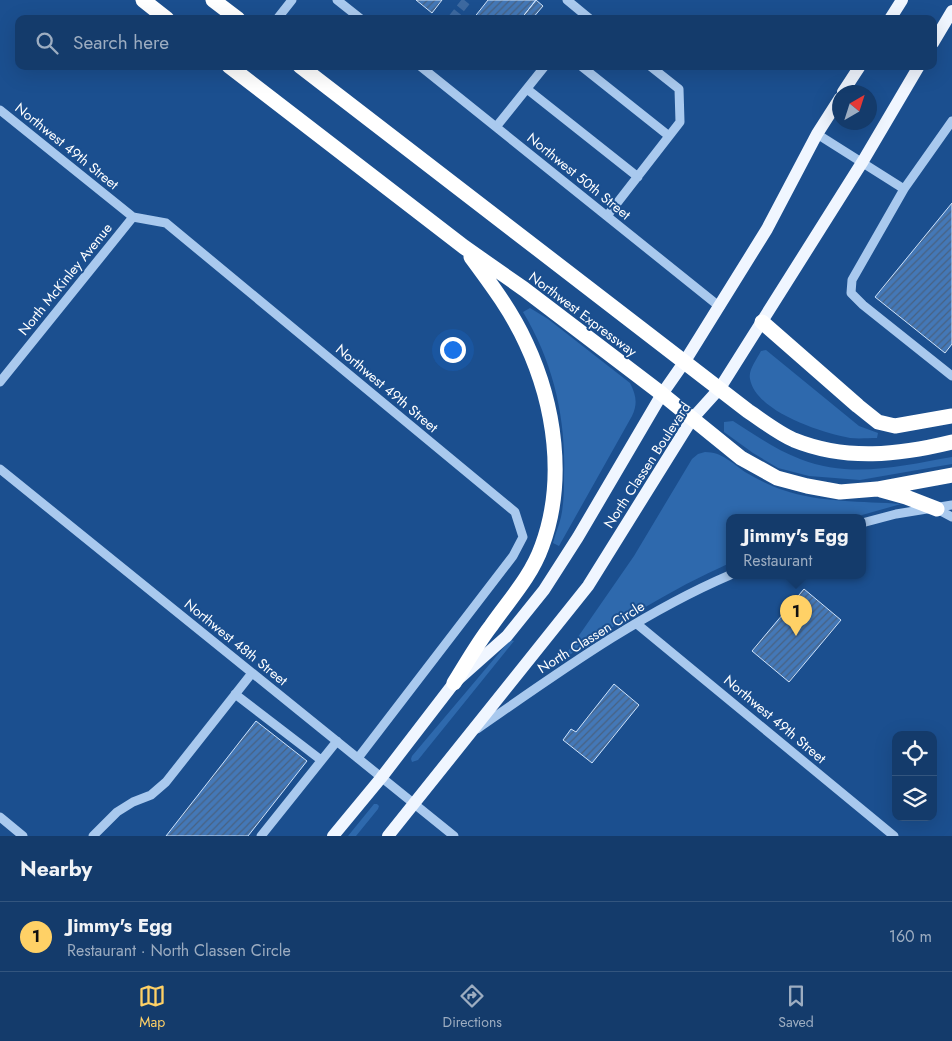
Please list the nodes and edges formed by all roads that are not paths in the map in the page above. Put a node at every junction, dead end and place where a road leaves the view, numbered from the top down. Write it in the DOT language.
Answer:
graph roads {
  1 [pos="143,0"];
  2 [pos="213,0"];
  3 [pos="292,0"];
  4 [pos="336,0"];
  5 [pos="567,0"];
  6 [pos="902,0"];
  7 [pos="952,11"];
  8 [pos="163,15"];
  9 [pos="233,15"];
  10 [pos="280,15"];
  11 [pos="356,15"];
  12 [pos="585,15"];
  13 [pos="893,15"];
  14 [pos="937,36"];
  15 [pos="234,70"];
  16 [pos="305,70"];
  17 [pos="425,70"];
  18 [pos="542,70"];
  19 [pos="586,70"];
  20 [pos="655,70"];
  21 [pos="857,70"];
  22 [pos="917,70"];
  23 [pos="848,85"];
  24 [pos="527,89"];
  25 [pos="0,110"];
  26 [pos="832,111"];
  27 [pos="952,121"];
  28 [pos="496,127"];
  29 [pos="817,134"];
  30 [pos="668,136"];
  31 [pos="863,161"];
  32 [pos="638,177"];
  33 [pos="904,189"];
  34 [pos="607,216"];
  35 [pos="133,217"];
  36 [pos="464,247"];
  37 [pos="720,307"];
  38 [pos="762,322"];
  39 [pos="685,362"];
  40 [pos="952,376"];
  41 [pos="0,382"];
  42 [pos="720,388"];
  43 [pos="662,394"];
  44 [pos="952,416"];
  45 [pos="692,419"];
  46 [pos="952,442"];
  47 [pos="0,470"];
  48 [pos="952,475"];
  49 [pos="877,489"];
  50 [pos="952,505"];
  51 [pos="936,509"];
  52 [pos="952,517"];
  53 [pos="866,522"];
  54 [pos="726,577"];
  55 [pos="637,624"];
  56 [pos="252,673"];
  57 [pos="454,683"];
  58 [pos="235,694"];
  59 [pos="472,732"];
  60 [pos="337,741"];
  61 [pos="358,758"];
  62 [pos="321,760"];
  63 [pos="381,778"];
  64 [pos="414,804"];
  65 [pos="0,817"];
  66 [pos="442,832"];
  67 [pos="24,836"];
  68 [pos="93,836"];
  69 [pos="261,836"];
  70 [pos="333,836"];
  71 [pos="388,836"];
  72 [pos="454,836"];
  73 [pos="894,836"];
  1 -- 8 [label="highway"];
  2 -- 9 [label="highway"];
  3 -- 10 [label="street"];
  4 -- 11 [label="street"];
  5 -- 12 [label="street"];
  6 -- 13 [label="main road"];
  7 -- 14 [label="main road"];
  15 -- 36 [label="highway, Northwest Expressway"];
  16 -- 39 [label="highway, Northwest Expressway"];
  17 -- 28 [label="street, Northwest 50th Street"];
  18 -- 24 [label="street"];
  19 -- 30 [label="street"];
  20 -- 30 [label="street"];
  21 -- 23 [label="main road"];
  22 -- 31 [label="main road, North Classen Boulevard"];
  24 -- 28 [label="street"];
  24 -- 32 [label="street"];
  25 -- 35 [label="street, Northwest 49th Street"];
  26 -- 29 [label="main road, North Classen Boulevard"];
  27 -- 33 [label="street"];
  28 -- 34 [label="street, Northwest 50th Street"];
  29 -- 31 [label="street"];
  29 -- 37 [label="main road, North Classen Boulevard"];
  30 -- 32 [label="street"];
  31 -- 33 [label="street"];
  31 -- 38 [label="main road, North Classen Boulevard"];
  32 -- 34 [label="street"];
  33 -- 40 [label="street"];
  34 -- 37 [label="street, Northwest 50th Street"];
  35 -- 41 [label="street, North McKinley Avenue"];
  35 -- 61 [label="street, Northwest 49th Street"];
  36 -- 43 [label="highway, Northwest Expressway"];
  36 -- 57 [label="highway"];
  37 -- 39 [label="main road, North Classen Boulevard"];
  38 -- 42 [label="main road, North Classen Boulevard"];
  38 -- 44 [label="highway"];
  39 -- 42 [label="highway, Northwest Expressway"];
  39 -- 43 [label="main road, North Classen Boulevard"];
  42 -- 45 [label="main road, North Classen Boulevard"];
  42 -- 46 [label="highway, Northwest Expressway"];
  43 -- 45 [label="highway, Northwest Expressway"];
  43 -- 57 [label="main road, North Classen Boulevard"];
  45 -- 49 [label="highway, Northwest Expressway"];
  45 -- 59 [label="main road, North Classen Boulevard"];
  47 -- 56 [label="street, Northwest 48th Street"];
  48 -- 49 [label="highway, Northwest Expressway"];
  49 -- 51 [label="highway"];
  50 -- 51 [label="street"];
  51 -- 52 [label="street"];
  51 -- 53 [label="street"];
  54 -- 55 [label="street, North Classen Circle"];
  55 -- 59 [label="street, North Classen Circle"];
  55 -- 73 [label="street, Northwest 49th Street"];
  56 -- 58 [label="street"];
  56 -- 60 [label="street, Northwest 48th Street"];
  57 -- 63 [label="main road, North Classen Boulevard"];
  58 -- 62 [label="street"];
  58 -- 68 [label="street"];
  59 -- 64 [label="main road, North Classen Boulevard"];
  60 -- 61 [label="street, Northwest 48th Street"];
  60 -- 62 [label="street"];
  61 -- 63 [label="street, Northwest 48th Street"];
  62 -- 69 [label="street"];
  63 -- 64 [label="street, Northwest 48th Street"];
  63 -- 70 [label="main road, North Classen Boulevard"];
  64 -- 66 [label="street, Northwest 48th Street"];
  64 -- 71 [label="main road, North Classen Boulevard"];
  65 -- 67 [label="street"];
  66 -- 72 [label="street, Northwest 48th Street"];
}
